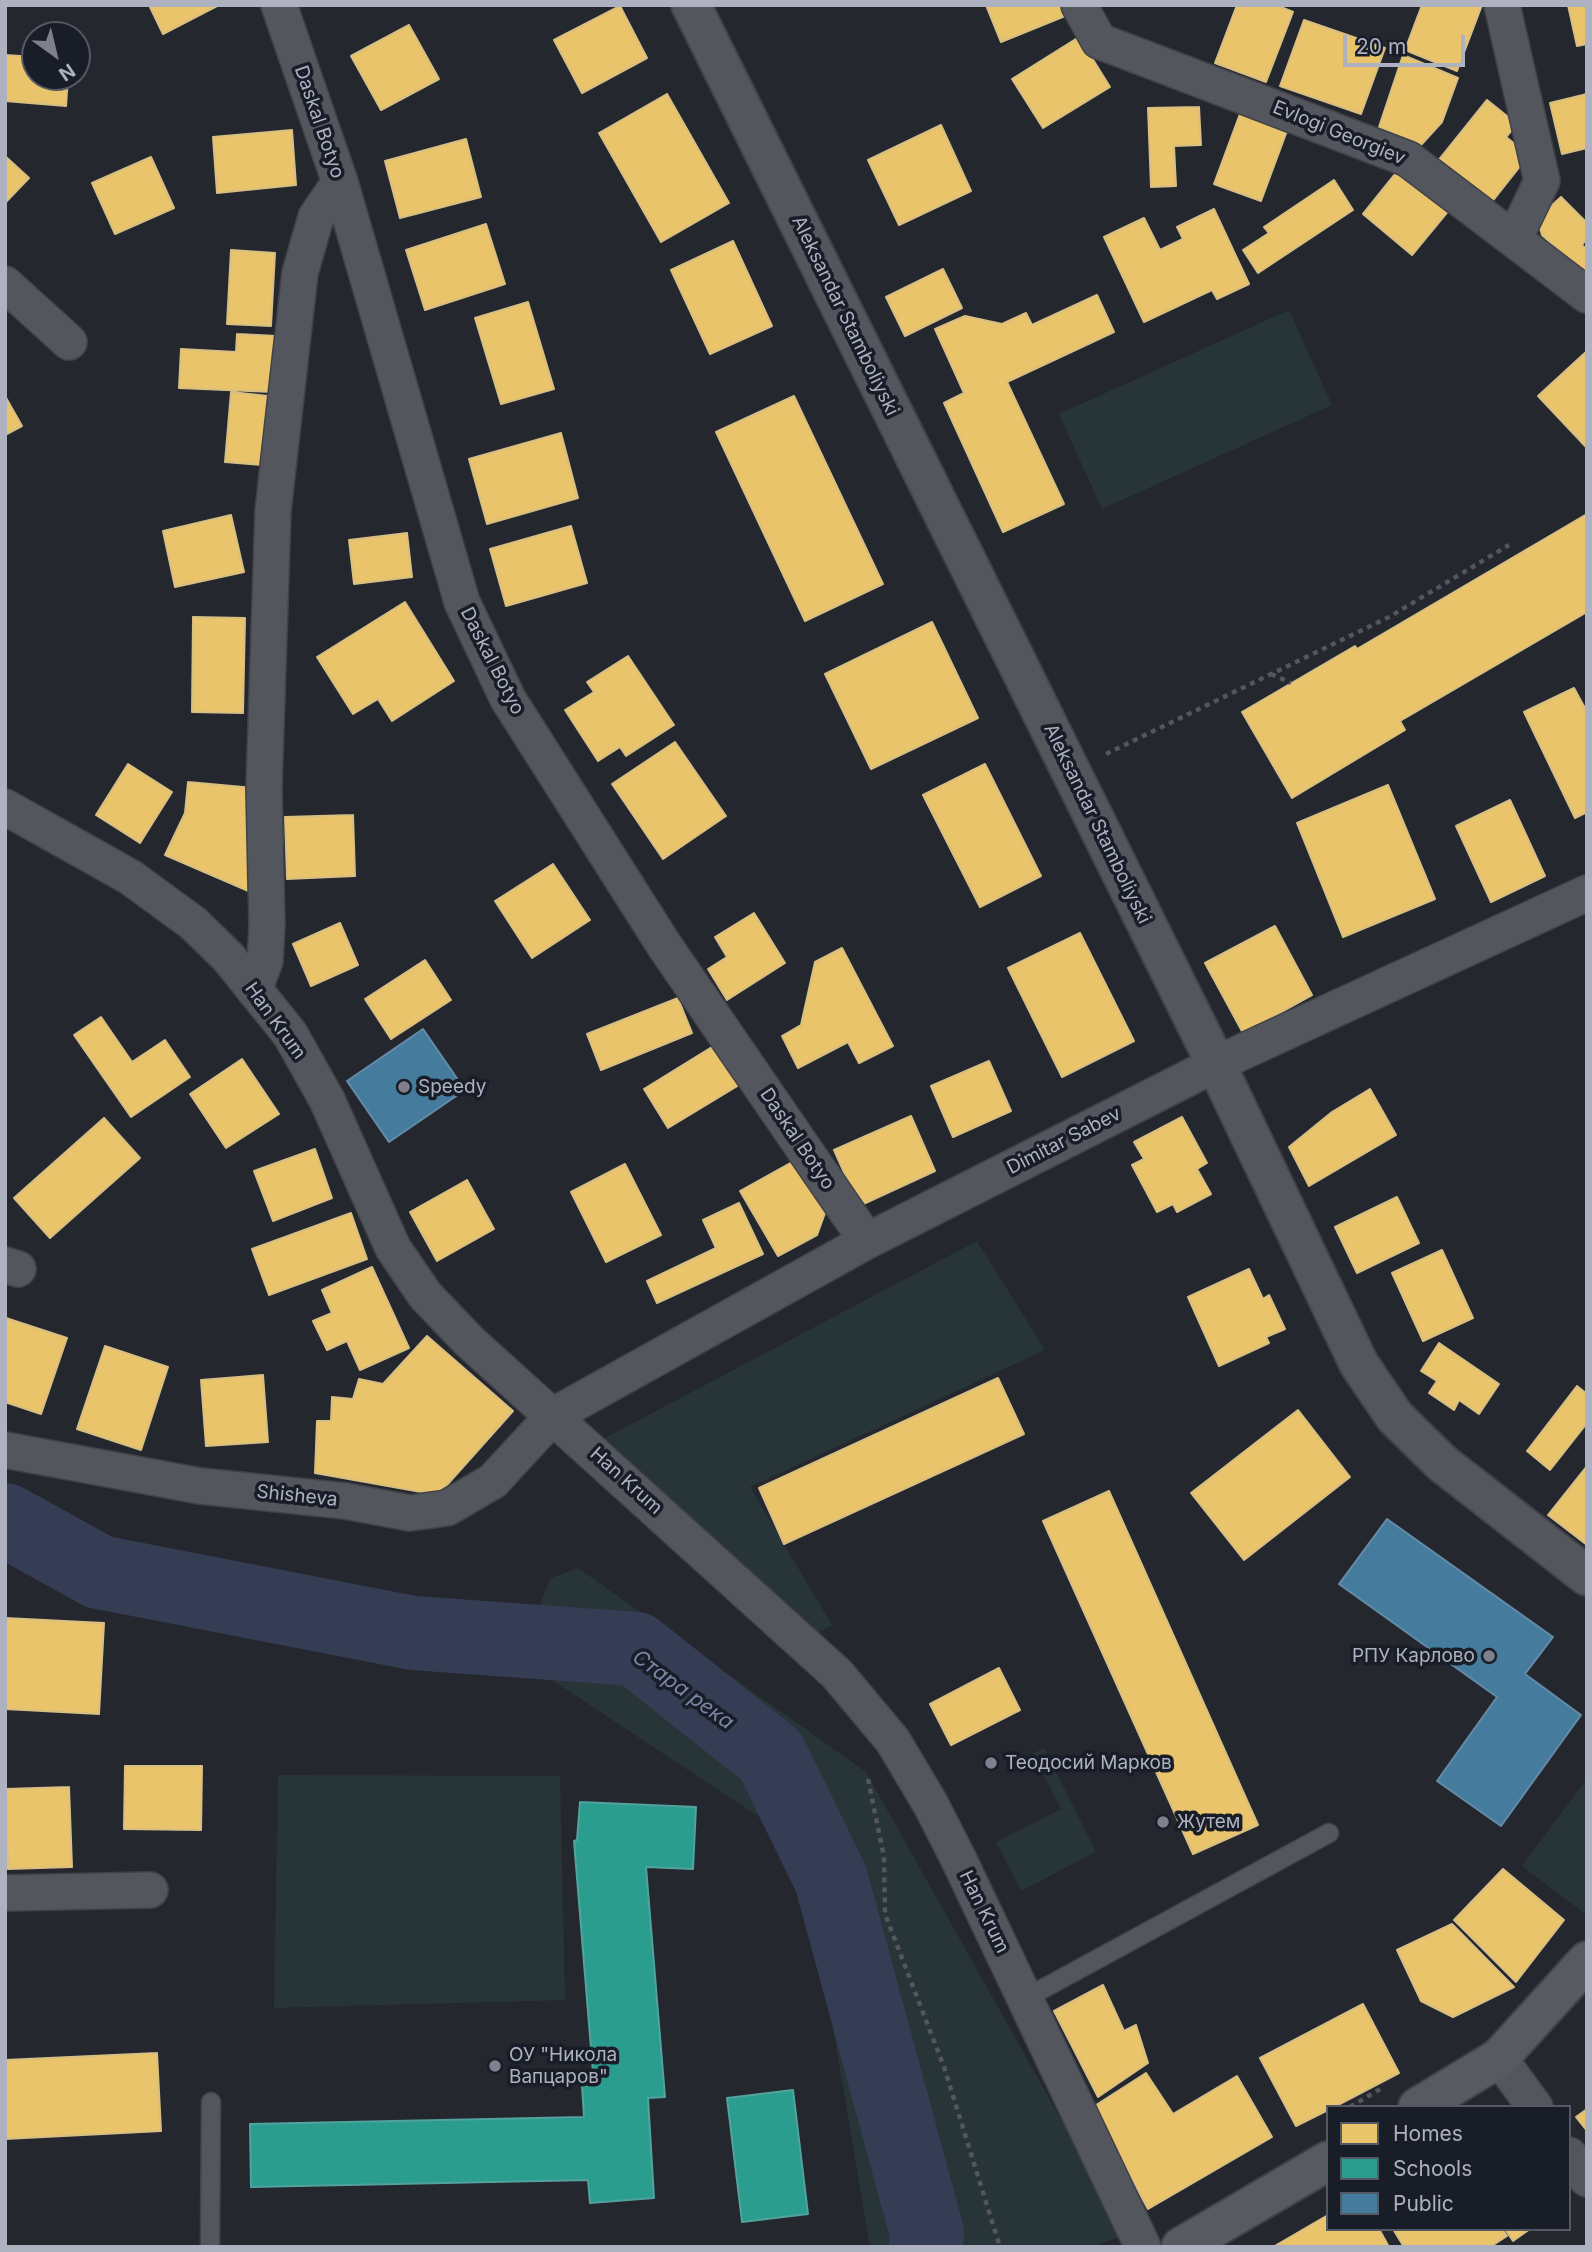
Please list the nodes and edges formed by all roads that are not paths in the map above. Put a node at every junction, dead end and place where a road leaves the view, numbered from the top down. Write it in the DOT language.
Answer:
graph roads {
  1 [pos="279,5"];
  2 [pos="691,5"];
  3 [pos="1079,5"];
  4 [pos="1502,5"];
  5 [pos="340,182"];
  6 [pos="1515,237"];
  7 [pos="5,284"];
  8 [pos="1587,295"];
  9 [pos="69,342"];
  10 [pos="5,807"];
  11 [pos="1587,893"];
  12 [pos="254,990"];
  13 [pos="1216,1064"];
  14 [pos="867,1241"];
  15 [pos="554,1415"];
  16 [pos="5,1450"];
  17 [pos="1587,1576"];
  18 [pos="1329,1833"];
  19 [pos="150,1890"];
  20 [pos="5,1894"];
  21 [pos="1587,1961"];
  22 [pos="1026,1998"];
  23 [pos="1499,2058"];
  24 [pos="211,2102"];
  25 [pos="1421,2105"];
  26 [pos="1534,2105"];
  27 [pos="1571,2158"];
  28 [pos="1326,2162"];
  29 [pos="1587,2179"];
  30 [pos="1223,2237"];
  31 [pos="210,2247"];
  32 [pos="1143,2247"];
  33 [pos="1181,2247"];
  1 -- 5 [label="street, Daskal Botyo"];
  2 -- 13 [label="street, Aleksandar Stamboliyski"];
  3 -- 6 [label="street, Evlogi Georgiev"];
  4 -- 6 [label="street"];
  5 -- 12 [label="street"];
  5 -- 14 [label="street, Daskal Botyo"];
  6 -- 8 [label="street, Evlogi Georgiev"];
  7 -- 9 [label="street"];
  10 -- 12 [label="street, Han Krum"];
  11 -- 13 [label="street, Dimitar Sabev"];
  12 -- 15 [label="street, Han Krum"];
  13 -- 14 [label="street, Dimitar Sabev"];
  13 -- 17 [label="street, Aleksandar Stamboliyski"];
  14 -- 15 [label="street, Dimitar Sabev"];
  15 -- 16 [label="street, Shisheva"];
  15 -- 22 [label="street, Han Krum"];
  18 -- 22 [label="lane"];
  19 -- 20 [label="street"];
  21 -- 23 [label="main road"];
  22 -- 32 [label="street, Han Krum"];
  23 -- 25 [label="main road"];
  23 -- 26 [label="street"];
  24 -- 31 [label="lane"];
  27 -- 29 [label="street"];
  28 -- 30 [label="main road"];
  30 -- 33 [label="main road"];
}
